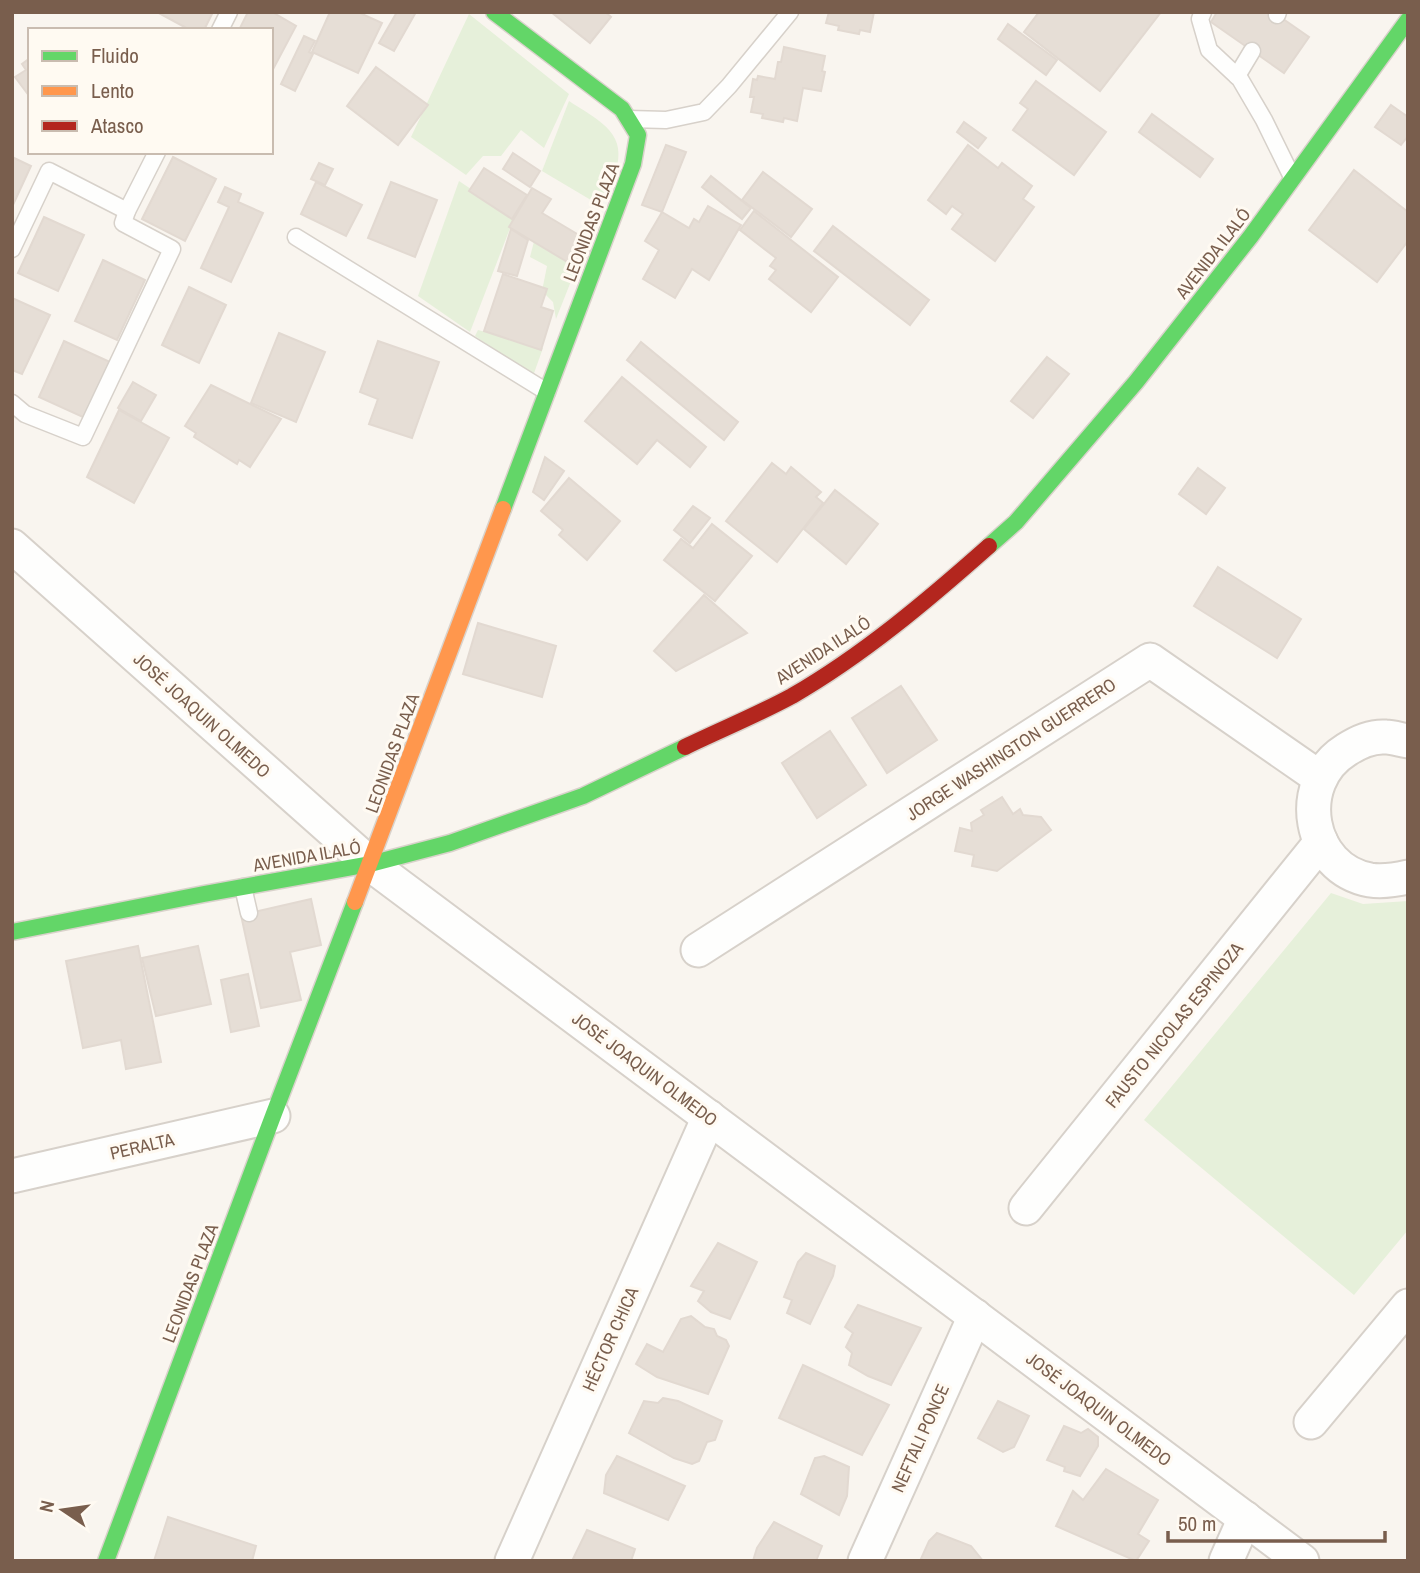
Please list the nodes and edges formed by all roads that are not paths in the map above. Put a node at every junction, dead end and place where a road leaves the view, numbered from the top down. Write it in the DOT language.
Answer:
graph roads {
  1 [pos="229,12"];
  2 [pos="494,12"];
  3 [pos="790,12"];
  4 [pos="1203,12"];
  5 [pos="1408,20"];
  6 [pos="221,28"];
  7 [pos="1252,51"];
  8 [pos="1237,76"];
  9 [pos="628,119"];
  10 [pos="156,154"];
  11 [pos="1293,178"];
  12 [pos="127,211"];
  13 [pos="296,237"];
  14 [pos="12,249"];
  15 [pos="547,392"];
  16 [pos="12,403"];
  17 [pos="12,547"];
  18 [pos="1408,741"];
  19 [pos="1320,778"];
  20 [pos="1321,842"];
  21 [pos="370,864"];
  22 [pos="1408,877"];
  23 [pos="243,887"];
  24 [pos="248,913"];
  25 [pos="12,932"];
  26 [pos="698,950"];
  27 [pos="273,1116"];
  28 [pos="709,1117"];
  29 [pos="12,1176"];
  30 [pos="1026,1208"];
  31 [pos="1408,1306"];
  32 [pos="975,1316"];
  33 [pos="1311,1422"];
  34 [pos="1245,1518"];
  35 [pos="106,1561"];
  36 [pos="512,1561"];
  37 [pos="865,1561"];
  38 [pos="1226,1561"];
  39 [pos="1302,1561"];
  1 -- 6 [label="lane"];
  2 -- 9 [label="main road"];
  3 -- 9 [label="lane"];
  4 -- 8 [label="lane"];
  5 -- 11 [label="main road, AVENIDA ILALÓ"];
  7 -- 8 [label="lane"];
  8 -- 11 [label="lane"];
  9 -- 15 [label="main road, LEONIDAS PLAZA"];
  10 -- 12 [label="lane"];
  11 -- 21 [label="main road, AVENIDA ILALÓ"];
  12 -- 14 [label="lane"];
  12 -- 16 [label="lane"];
  13 -- 15 [label="lane"];
  15 -- 21 [label="main road, LEONIDAS PLAZA"];
  17 -- 21 [label="street, JOSÉ JOAQUIN OLMEDO"];
  18 -- 19 [label="street"];
  19 -- 20 [label="street"];
  19 -- 26 [label="street, JORGE WASHINGTON GUERRERO"];
  20 -- 22 [label="street"];
  20 -- 30 [label="street, FAUSTO NICOLAS ESPINOZA"];
  21 -- 23 [label="main road, AVENIDA ILALÓ"];
  21 -- 27 [label="main road, LEONIDAS PLAZA"];
  21 -- 28 [label="street, JOSÉ JOAQUIN OLMEDO"];
  23 -- 24 [label="lane"];
  23 -- 25 [label="main road, AVENIDA ILALÓ"];
  27 -- 29 [label="street, PERALTA"];
  27 -- 35 [label="main road, LEONIDAS PLAZA"];
  28 -- 32 [label="street, JOSÉ JOAQUIN OLMEDO"];
  28 -- 36 [label="street, HÉCTOR CHICA"];
  31 -- 33 [label="street"];
  32 -- 34 [label="street, JOSÉ JOAQUIN OLMEDO"];
  32 -- 37 [label="street, NEFTALI PONCE"];
  34 -- 38 [label="street"];
  34 -- 39 [label="street, JOSÉ JOAQUIN OLMEDO"];
}
